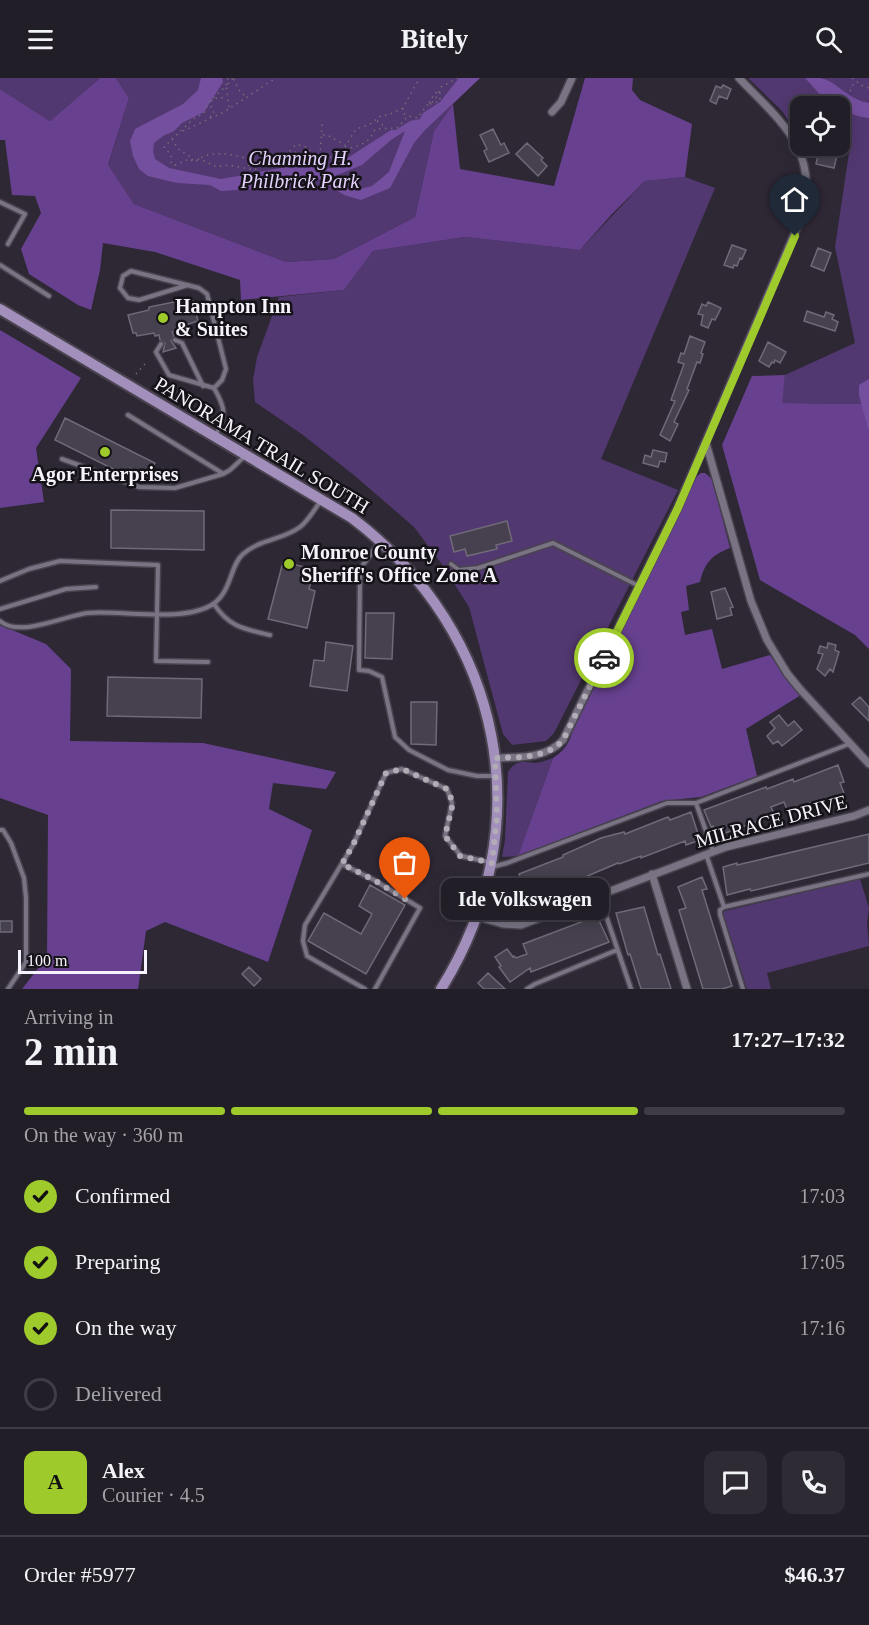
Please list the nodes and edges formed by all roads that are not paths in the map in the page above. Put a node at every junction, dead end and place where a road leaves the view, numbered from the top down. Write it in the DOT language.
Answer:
graph roads {
  1 [pos="572,78"];
  2 [pos="739,78"];
  3 [pos="552,112"];
  4 [pos="0,202"];
  5 [pos="8,244"];
  6 [pos="0,265"];
  7 [pos="188,285"];
  8 [pos="49,296"];
  9 [pos="0,309"];
  10 [pos="174,340"];
  11 [pos="161,344"];
  12 [pos="203,386"];
  13 [pos="214,388"];
  14 [pos="128,416"];
  15 [pos="216,436"];
  16 [pos="706,443"];
  17 [pos="246,454"];
  18 [pos="62,459"];
  19 [pos="223,474"];
  20 [pos="322,499"];
  21 [pos="380,540"];
  22 [pos="451,564"];
  23 [pos="0,581"];
  24 [pos="639,586"];
  25 [pos="96,587"];
  26 [pos="214,604"];
  27 [pos="0,609"];
  28 [pos="156,613"];
  29 [pos="0,621"];
  30 [pos="270,635"];
  31 [pos="208,662"];
  32 [pos="850,743"];
  33 [pos="495,758"];
  34 [pos="869,764"];
  35 [pos="496,776"];
  36 [pos="696,802"];
  37 [pos="869,810"];
  38 [pos="0,830"];
  39 [pos="710,853"];
  40 [pos="342,864"];
  41 [pos="492,865"];
  42 [pos="652,874"];
  43 [pos="869,874"];
  44 [pos="599,894"];
  45 [pos="724,907"];
  46 [pos="478,916"];
  47 [pos="617,950"];
  48 [pos="8,989"];
  49 [pos="365,989"];
  50 [pos="375,989"];
  51 [pos="441,989"];
  52 [pos="527,989"];
  53 [pos="631,989"];
  54 [pos="687,989"];
  55 [pos="743,989"];
  1 -- 3 [label="street"];
  2 -- 16 [label="street"];
  4 -- 5 [label="lane"];
  6 -- 8 [label="lane"];
  7 -- 7 [label="lane"];
  7 -- 13 [label="lane"];
  9 -- 15 [label="main road, PANORAMA TRAIL SOUTH"];
  10 -- 12 [label="lane"];
  11 -- 12 [label="lane"];
  12 -- 13 [label="lane"];
  13 -- 15 [label="lane"];
  14 -- 19 [label="lane"];
  15 -- 17 [label="main road, PANORAMA TRAIL SOUTH"];
  16 -- 24 [label="street"];
  16 -- 32 [label="street"];
  17 -- 19 [label="lane"];
  17 -- 20 [label="main road, PANORAMA TRAIL SOUTH"];
  18 -- 19 [label="lane"];
  20 -- 21 [label="main road, PANORAMA TRAIL SOUTH"];
  20 -- 26 [label="lane"];
  21 -- 33 [label="main road, PANORAMA TRAIL SOUTH"];
  21 -- 35 [label="lane"];
  22 -- 24 [label="lane"];
  23 -- 28 [label="lane"];
  24 -- 33 [label="street"];
  25 -- 27 [label="lane"];
  26 -- 28 [label="lane"];
  26 -- 30 [label="lane"];
  28 -- 29 [label="lane"];
  28 -- 31 [label="lane"];
  32 -- 34 [label="street"];
  32 -- 36 [label="lane"];
  33 -- 35 [label="main road, PANORAMA TRAIL SOUTH"];
  35 -- 41 [label="main road, PANORAMA TRAIL SOUTH"];
  36 -- 39 [label="lane"];
  36 -- 41 [label="lane"];
  37 -- 39 [label="street, MILRACE DRIVE"];
  38 -- 48 [label="lane"];
  39 -- 42 [label="street, MILRACE DRIVE"];
  39 -- 45 [label="lane"];
  40 -- 41 [label="lane"];
  40 -- 49 [label="lane"];
  40 -- 50 [label="lane"];
  41 -- 46 [label="main road, PANORAMA TRAIL SOUTH"];
  42 -- 44 [label="street, MILRACE DRIVE"];
  42 -- 54 [label="street"];
  43 -- 45 [label="lane"];
  44 -- 46 [label="street, MILRACE DRIVE"];
  44 -- 47 [label="lane"];
  45 -- 55 [label="lane"];
  46 -- 51 [label="main road, PANORAMA TRAIL SOUTH"];
  47 -- 52 [label="lane"];
  47 -- 53 [label="lane"];
}
